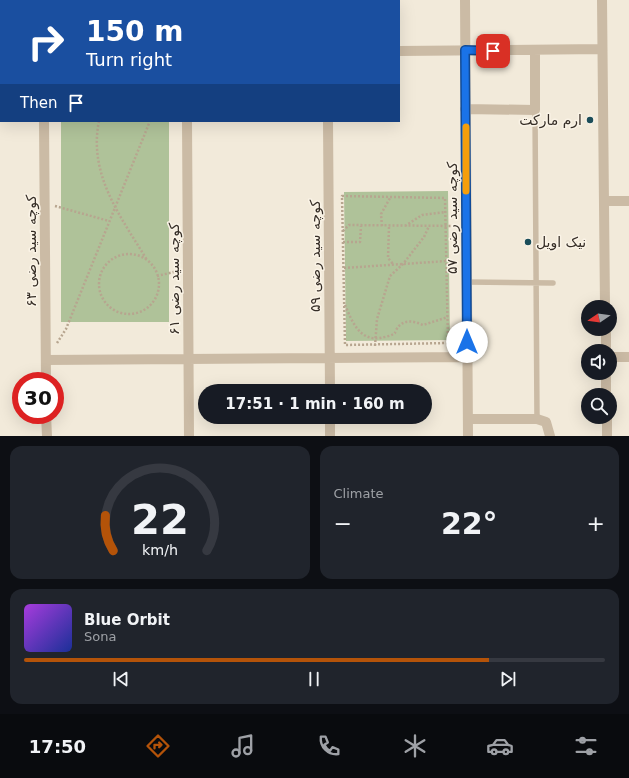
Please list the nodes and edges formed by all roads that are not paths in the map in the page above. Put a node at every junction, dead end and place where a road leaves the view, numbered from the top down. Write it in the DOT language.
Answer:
graph roads {
  1 [pos="464,0"];
  2 [pos="602,0"];
  3 [pos="465,50"];
  4 [pos="602,50"];
  5 [pos="400,51"];
  6 [pos="535,51"];
  7 [pos="466,109"];
  8 [pos="535,110"];
  9 [pos="44,122"];
  10 [pos="187,122"];
  11 [pos="328,122"];
  12 [pos="604,201"];
  13 [pos="629,201"];
  14 [pos="467,282"];
  15 [pos="536,283"];
  16 [pos="553,283"];
  17 [pos="605,300"];
  18 [pos="467,357"];
  19 [pos="617,357"];
  20 [pos="629,357"];
  21 [pos="330,358"];
  22 [pos="189,359"];
  23 [pos="46,360"];
  24 [pos="46,372"];
  25 [pos="330,384"];
  26 [pos="468,419"];
  27 [pos="537,419"];
  28 [pos="46,424"];
  29 [pos="330,424"];
  30 [pos="607,424"];
  31 [pos="47,436"];
  32 [pos="190,436"];
  33 [pos="330,436"];
  34 [pos="468,436"];
  35 [pos="550,436"];
  36 [pos="607,436"];
  1 -- 3 [label="street, کوچه سید رضی ۵۷"];
  2 -- 4 [label="street"];
  3 -- 5 [label="street"];
  3 -- 6 [label="street"];
  3 -- 7 [label="street, کوچه سید رضی ۵۷"];
  4 -- 6 [label="street"];
  4 -- 12 [label="street"];
  6 -- 8 [label="street"];
  7 -- 8 [label="street"];
  7 -- 14 [label="street, کوچه سید رضی ۵۷"];
  8 -- 15 [label="lane"];
  9 -- 23 [label="street, کوچه سید رضی ۶۳"];
  10 -- 22 [label="street, کوچه سید رضی ۶۱"];
  11 -- 21 [label="street, کوچه سید رضی ۵۹"];
  12 -- 13 [label="street"];
  12 -- 17 [label="street"];
  14 -- 15 [label="lane"];
  14 -- 18 [label="street, کوچه سید رضی ۵۷"];
  15 -- 16 [label="lane"];
  15 -- 27 [label="lane"];
  18 -- 21 [label="street"];
  18 -- 26 [label="street, کوچه سید رضی ۵۷"];
  19 -- 20 [label="street"];
  21 -- 22 [label="street"];
  21 -- 25 [label="street, کوچه سید رضی ۵۹"];
  22 -- 23 [label="street"];
  22 -- 32 [label="street, کوچه سید رضی ۶۱"];
  23 -- 24 [label="street, کوچه سید رضی ۶۳"];
  26 -- 27 [label="street"];
  26 -- 34 [label="street, کوچه سید رضی ۵۷"];
  27 -- 35 [label="street"];
  28 -- 31 [label="street"];
  29 -- 33 [label="street"];
  30 -- 36 [label="street"];
}
